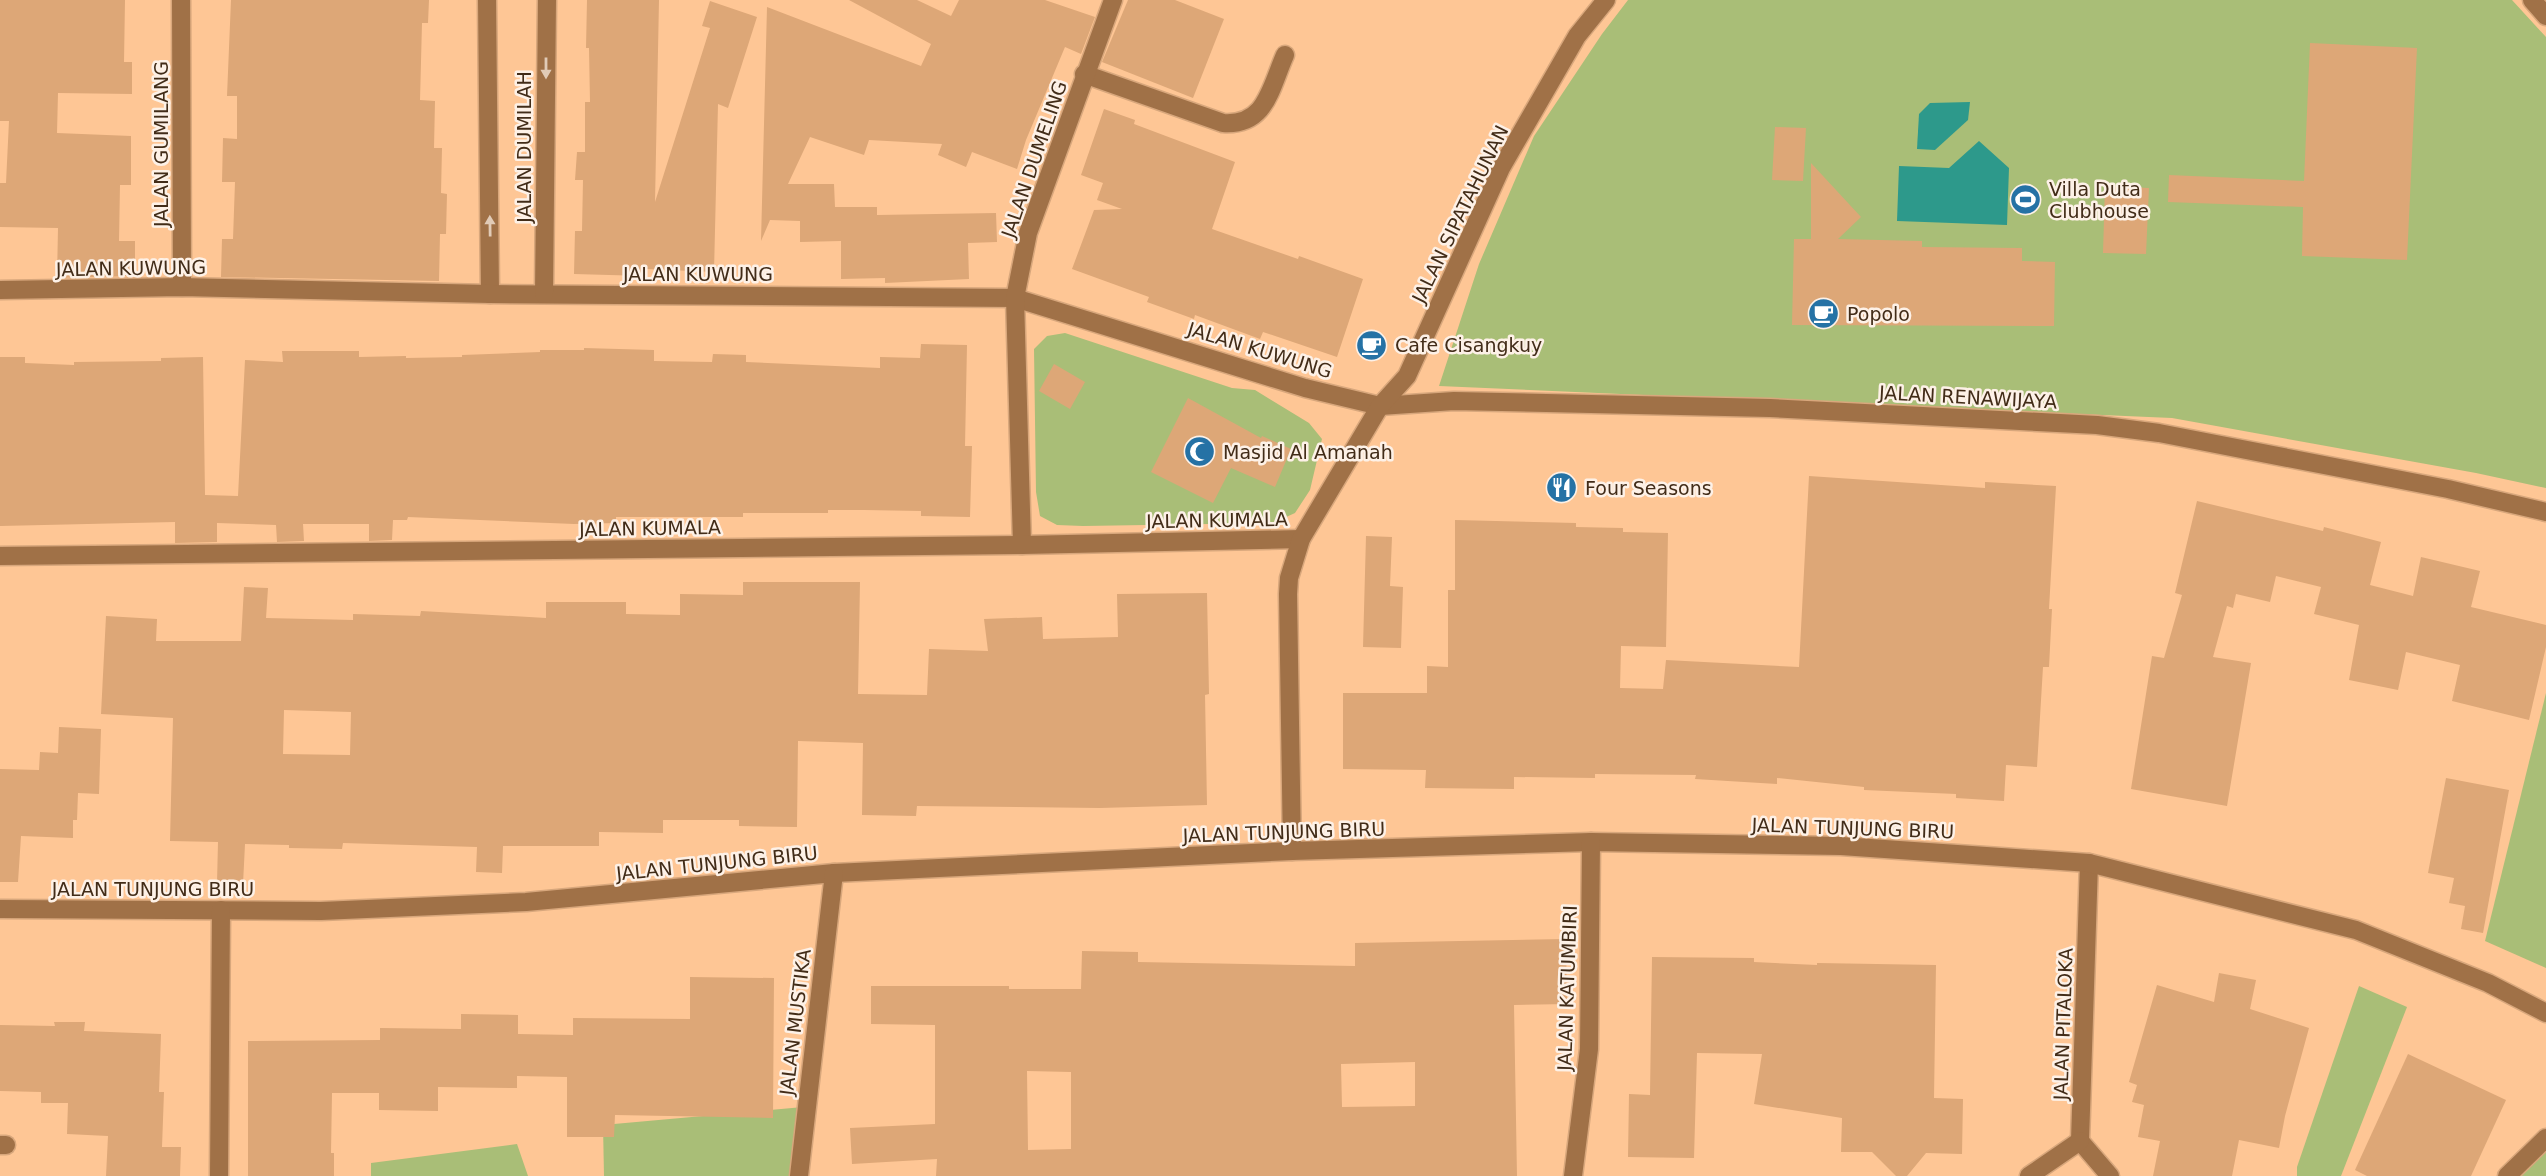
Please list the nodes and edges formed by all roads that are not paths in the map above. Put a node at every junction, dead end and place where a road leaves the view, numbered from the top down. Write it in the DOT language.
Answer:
graph roads {
  1 [pos="181,0"];
  2 [pos="487,0"];
  3 [pos="547,0"];
  4 [pos="1113,0"];
  5 [pos="1606,0"];
  6 [pos="2532,0"];
  7 [pos="2546,16"];
  8 [pos="1285,55"];
  9 [pos="1084,74"];
  10 [pos="182,287"];
  11 [pos="0,290"];
  12 [pos="490,294"];
  13 [pos="544,294"];
  14 [pos="1015,298"];
  15 [pos="1380,406"];
  16 [pos="2546,512"];
  17 [pos="1301,539"];
  18 [pos="1021,545"];
  19 [pos="0,556"];
  20 [pos="1591,842"];
  21 [pos="1292,851"];
  22 [pos="2089,863"];
  23 [pos="834,873"];
  24 [pos="0,909"];
  25 [pos="221,911"];
  26 [pos="2546,1013"];
  27 [pos="2546,1138"];
  28 [pos="2080,1141"];
  29 [pos="219,1176"];
  30 [pos="799,1176"];
  31 [pos="1573,1176"];
  32 [pos="2029,1176"];
  33 [pos="2110,1176"];
  34 [pos="2507,1176"];
  1 -- 10 [label="street, JALAN GUMILANG"];
  12 -- 2 [label="street, JALAN DUMILAH, one-way"];
  3 -- 13 [label="street, JALAN DUMILAH, one-way"];
  4 -- 9 [label="street, JALAN DUMELING"];
  5 -- 15 [label="street, JALAN SIPATAHUNAN"];
  6 -- 7 [label="street"];
  8 -- 9 [label="street"];
  9 -- 14 [label="street, JALAN DUMELING"];
  10 -- 11 [label="street, JALAN KUWUNG"];
  10 -- 12 [label="street, JALAN KUWUNG"];
  12 -- 13 [label="street, JALAN KUWUNG"];
  13 -- 14 [label="street, JALAN KUWUNG"];
  14 -- 15 [label="street, JALAN KUWUNG"];
  14 -- 18 [label="street, JALAN DUMELING"];
  15 -- 16 [label="street, JALAN RENAWIJAYA"];
  15 -- 17 [label="street, JALAN SIPATAHUNAN"];
  17 -- 18 [label="street, JALAN KUMALA"];
  17 -- 21 [label="street, JALAN SIPATAHUNAN"];
  18 -- 19 [label="street, JALAN KUMALA"];
  20 -- 21 [label="street, JALAN TUNJUNG BIRU"];
  20 -- 22 [label="street, JALAN TUNJUNG BIRU"];
  20 -- 31 [label="street, JALAN KATUMBIRI"];
  21 -- 23 [label="street, JALAN TUNJUNG BIRU"];
  22 -- 26 [label="street, JALAN TUNJUNG BIRU"];
  22 -- 28 [label="street, JALAN PITALOKA"];
  23 -- 25 [label="street, JALAN TUNJUNG BIRU"];
  23 -- 30 [label="street, JALAN MUSTIKA"];
  24 -- 25 [label="street, JALAN TUNJUNG BIRU"];
  25 -- 29 [label="street"];
  27 -- 34 [label="street"];
  28 -- 32 [label="street"];
  28 -- 33 [label="street"];
}
